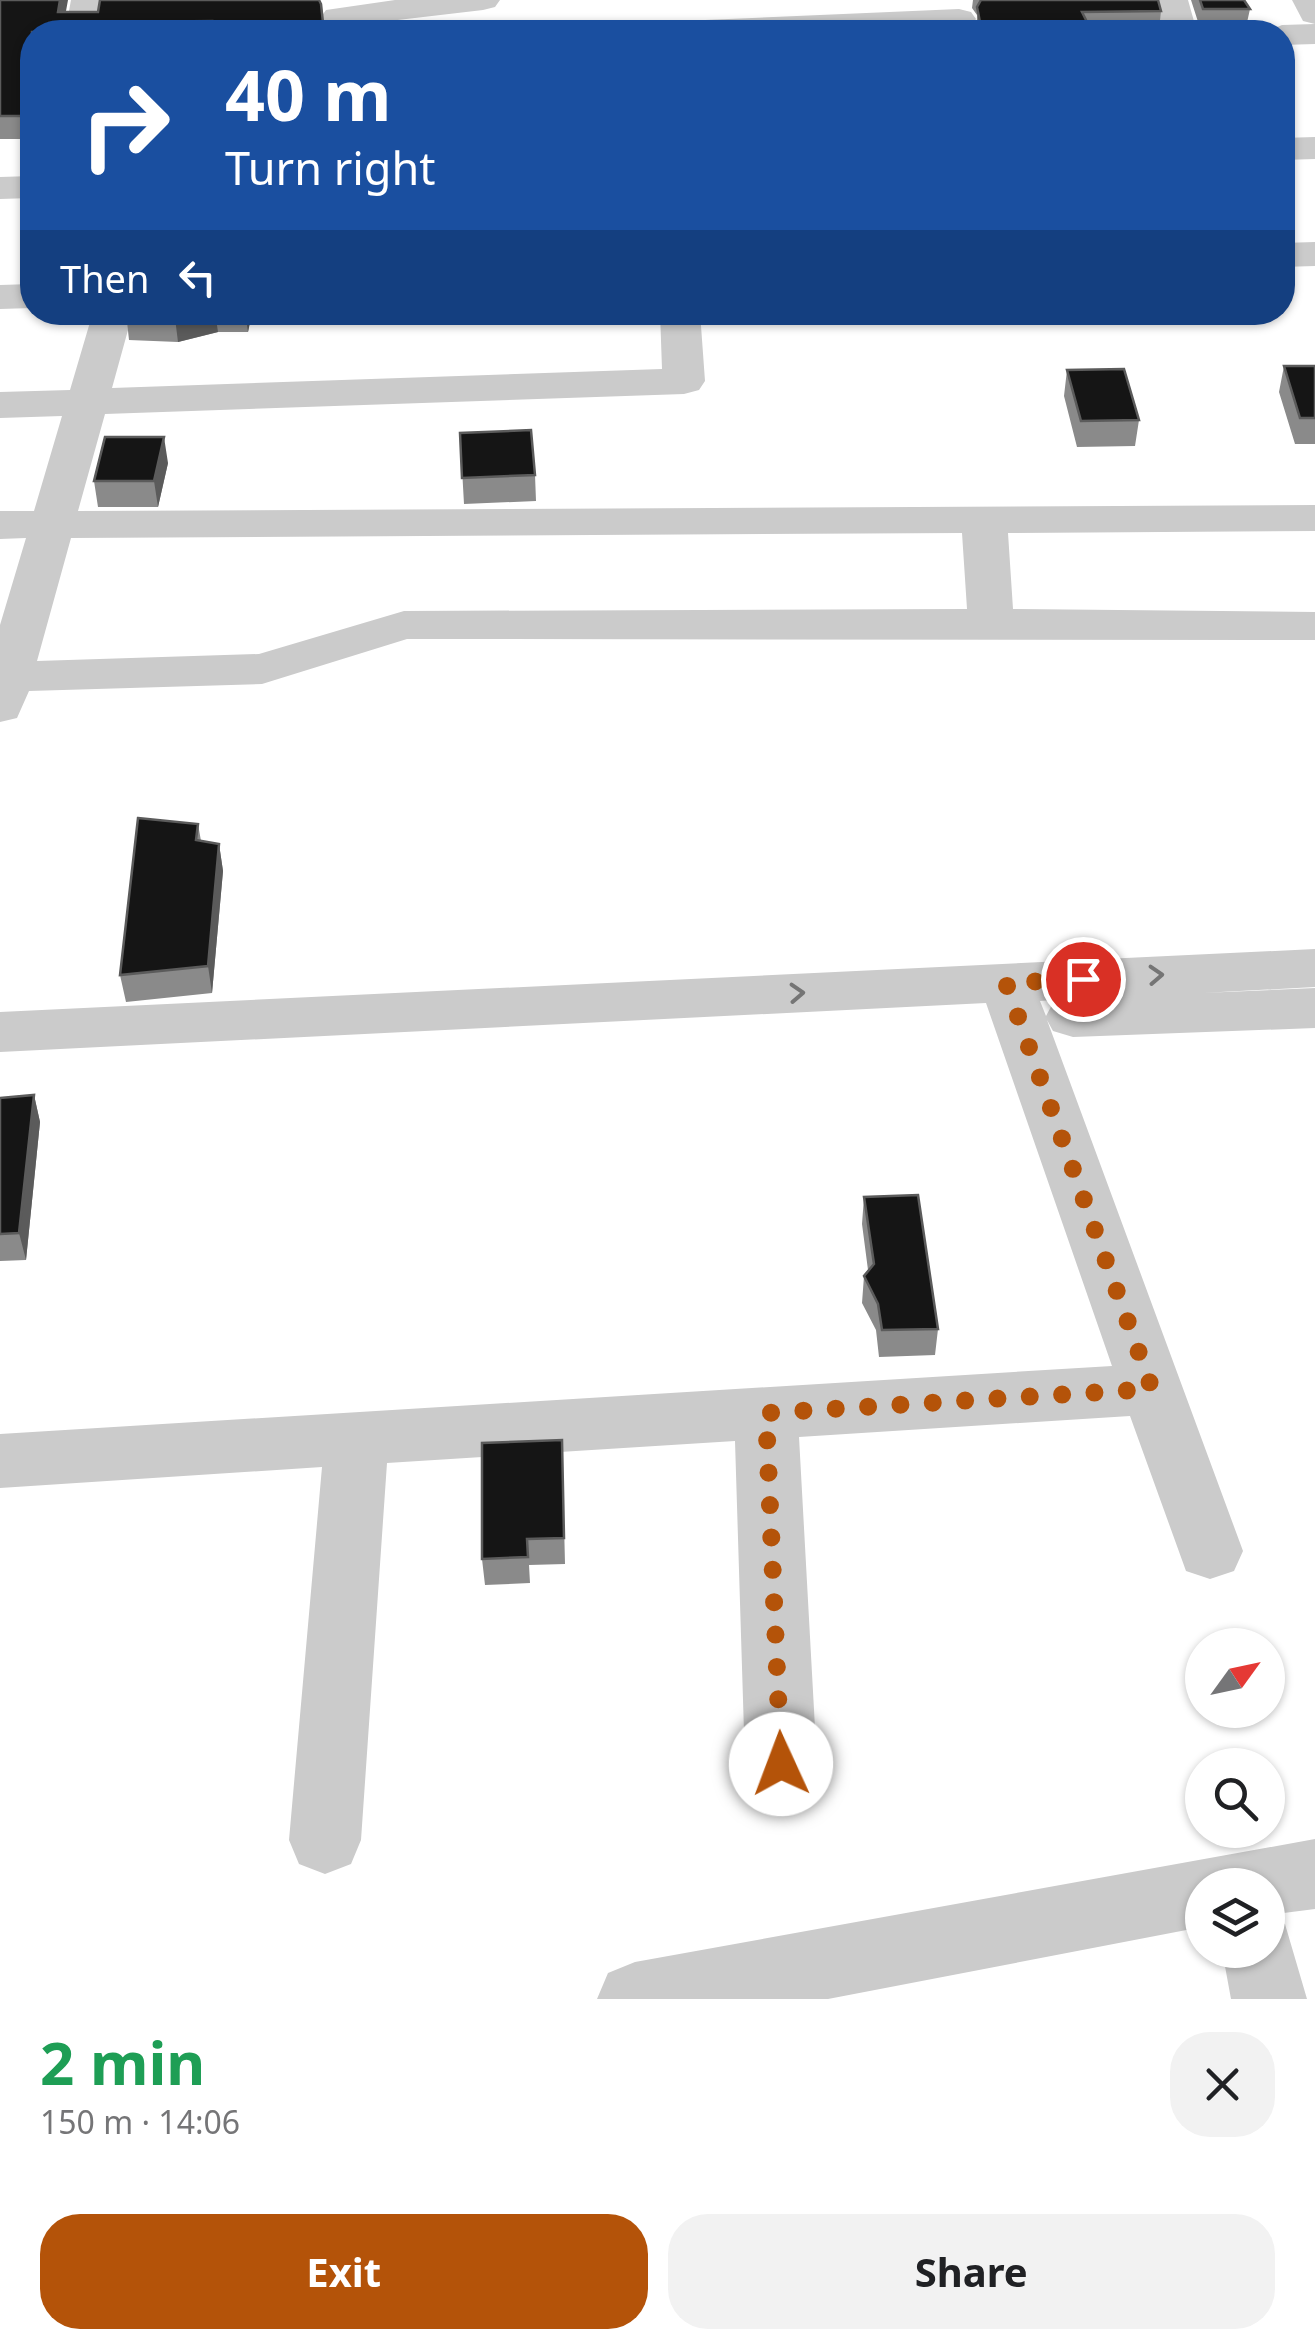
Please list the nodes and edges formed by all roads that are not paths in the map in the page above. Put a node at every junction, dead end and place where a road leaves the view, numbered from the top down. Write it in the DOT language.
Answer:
graph roads {
  1 [pos="484,0"];
  2 [pos="1309,0"];
  3 [pos="1315,14"];
  4 [pos="339,16"];
  5 [pos="958,17"];
  6 [pos="898,20"];
  7 [pos="110,325"];
  8 [pos="681,325"];
  9 [pos="90,401"];
  10 [pos="0,404"];
  11 [pos="1315,518"];
  12 [pos="984,520"];
  13 [pos="52,524"];
  14 [pos="0,525"];
  15 [pos="991,624"];
  16 [pos="1315,626"];
  17 [pos="2,687"];
  18 [pos="1315,968"];
  19 [pos="1013,1001"];
  20 [pos="1315,1008"];
  21 [pos="0,1032"];
  22 [pos="0,1061"];
  23 [pos="1152,1389"];
  24 [pos="766,1413"];
  25 [pos="357,1439"];
  26 [pos="0,1460"];
  27 [pos="1210,1551"];
  28 [pos="781,1764"];
  29 [pos="326,1840"];
  30 [pos="1185,1909"];
  31 [pos="1263,1968"];
  32 [pos="860,1980"];
  33 [pos="635,1999"];
  34 [pos="1268,1999"];
  1 -- 4 [label="street"];
  2 -- 3 [label="street"];
  5 -- 6 [label="street"];
  7 -- 9 [label="street"];
  8 -- 9 [label="street"];
  9 -- 10 [label="street"];
  9 -- 13 [label="street"];
  11 -- 12 [label="street"];
  12 -- 13 [label="street"];
  12 -- 15 [label="street"];
  13 -- 14 [label="street"];
  13 -- 17 [label="street"];
  15 -- 16 [label="street"];
  15 -- 17 [label="street"];
  19 -- 18 [label="street, one-way"];
  19 -- 20 [label="street"];
  21 -- 19 [label="street, one-way"];
  19 -- 22 [label="street"];
  19 -- 23 [label="street"];
  23 -- 24 [label="street"];
  23 -- 27 [label="street"];
  24 -- 25 [label="street"];
  24 -- 28 [label="street"];
  25 -- 26 [label="street"];
  25 -- 29 [label="street"];
  30 -- 32 [label="street"];
  31 -- 34 [label="street"];
  32 -- 33 [label="street"];
}
